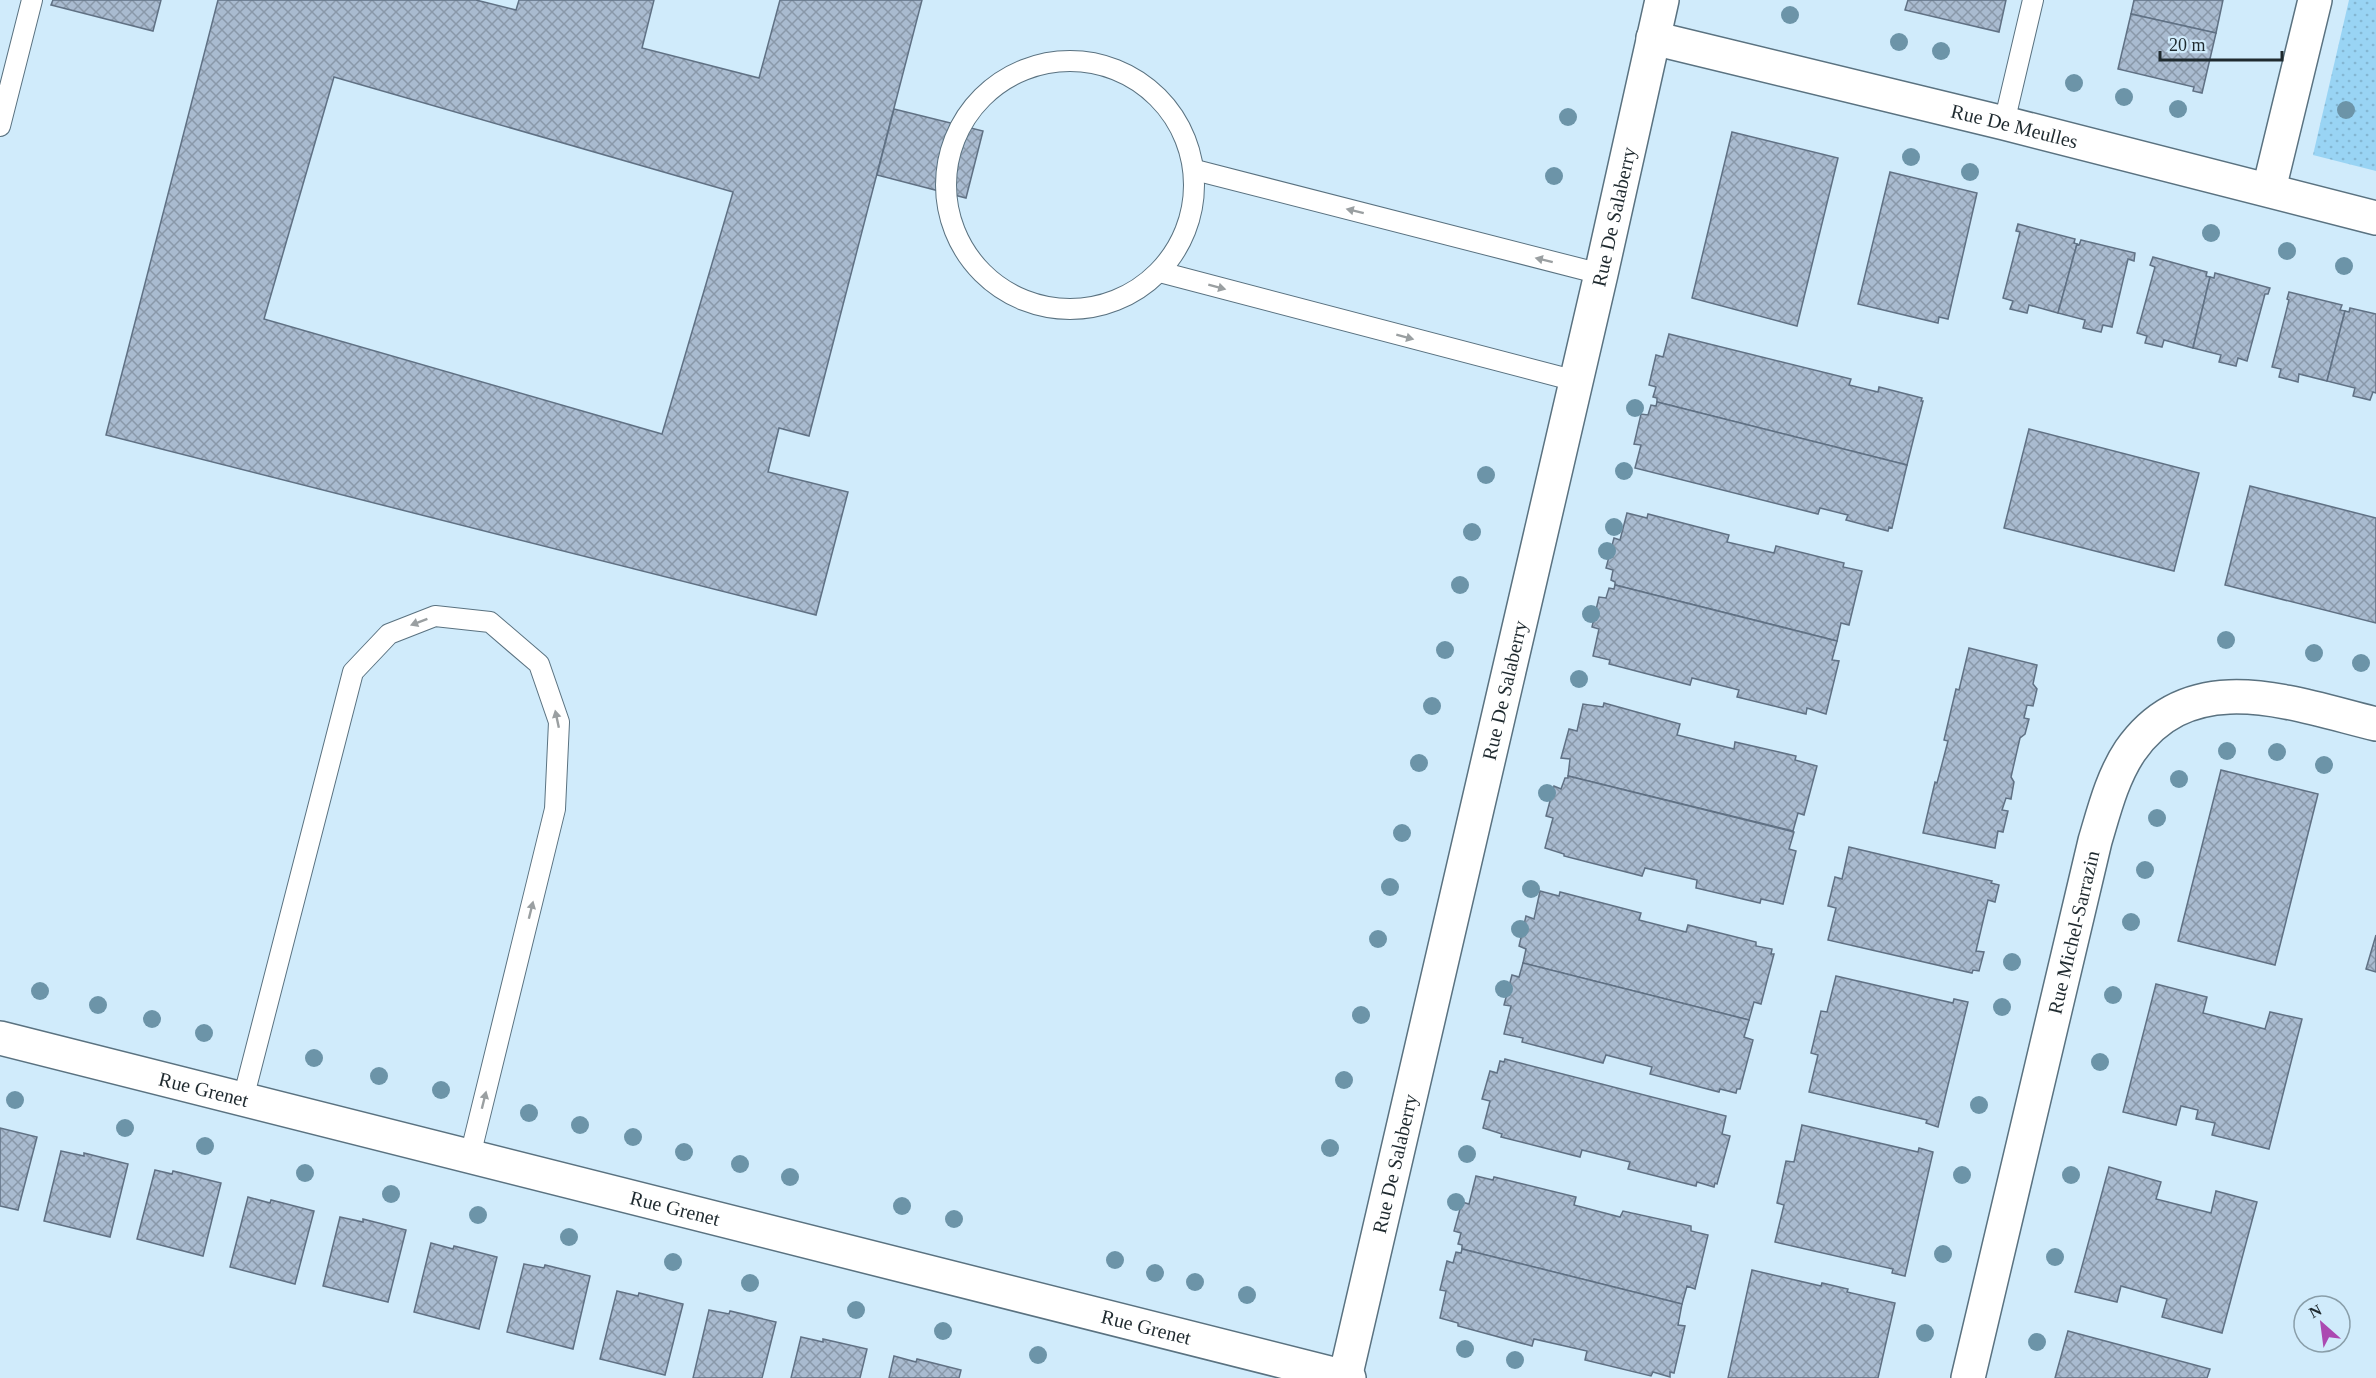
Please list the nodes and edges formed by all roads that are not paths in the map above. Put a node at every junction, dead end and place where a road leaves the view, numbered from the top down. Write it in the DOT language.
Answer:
graph roads {
  1 [pos="32,0"];
  2 [pos="1662,0"];
  3 [pos="2032,0"];
  4 [pos="2315,0"];
  5 [pos="1653,38"];
  6 [pos="2004,123"];
  7 [pos="0,126"];
  8 [pos="1195,170"];
  9 [pos="2269,189"];
  10 [pos="2376,218"];
  11 [pos="1160,272"];
  12 [pos="1601,274"];
  13 [pos="1576,381"];
  14 [pos="2376,724"];
  15 [pos="0,1038"];
  16 [pos="243,1099"];
  17 [pos="470,1156"];
  18 [pos="1347,1378"];
  19 [pos="1968,1378"];
  1 -- 7 [label="lane"];
  2 -- 5 [label="street, Rue De Salaberry"];
  3 -- 6 [label="lane"];
  4 -- 9 [label="street"];
  5 -- 6 [label="street, Rue De Meulles"];
  5 -- 12 [label="street, Rue De Salaberry"];
  6 -- 9 [label="street, Rue De Meulles"];
  8 -- 11 [label="lane"];
  8 -- 11 [label="lane"];
  12 -- 8 [label="lane, one-way"];
  9 -- 10 [label="street, Rue De Meulles"];
  11 -- 13 [label="lane, one-way"];
  12 -- 13 [label="street, Rue De Salaberry"];
  13 -- 18 [label="street, Rue De Salaberry"];
  14 -- 19 [label="street, Rue Michel-Sarrazin"];
  15 -- 16 [label="street, Rue Grenet"];
  16 -- 17 [label="street, Rue Grenet"];
  17 -- 16 [label="lane, one-way"];
  17 -- 18 [label="street, Rue Grenet"];
}
